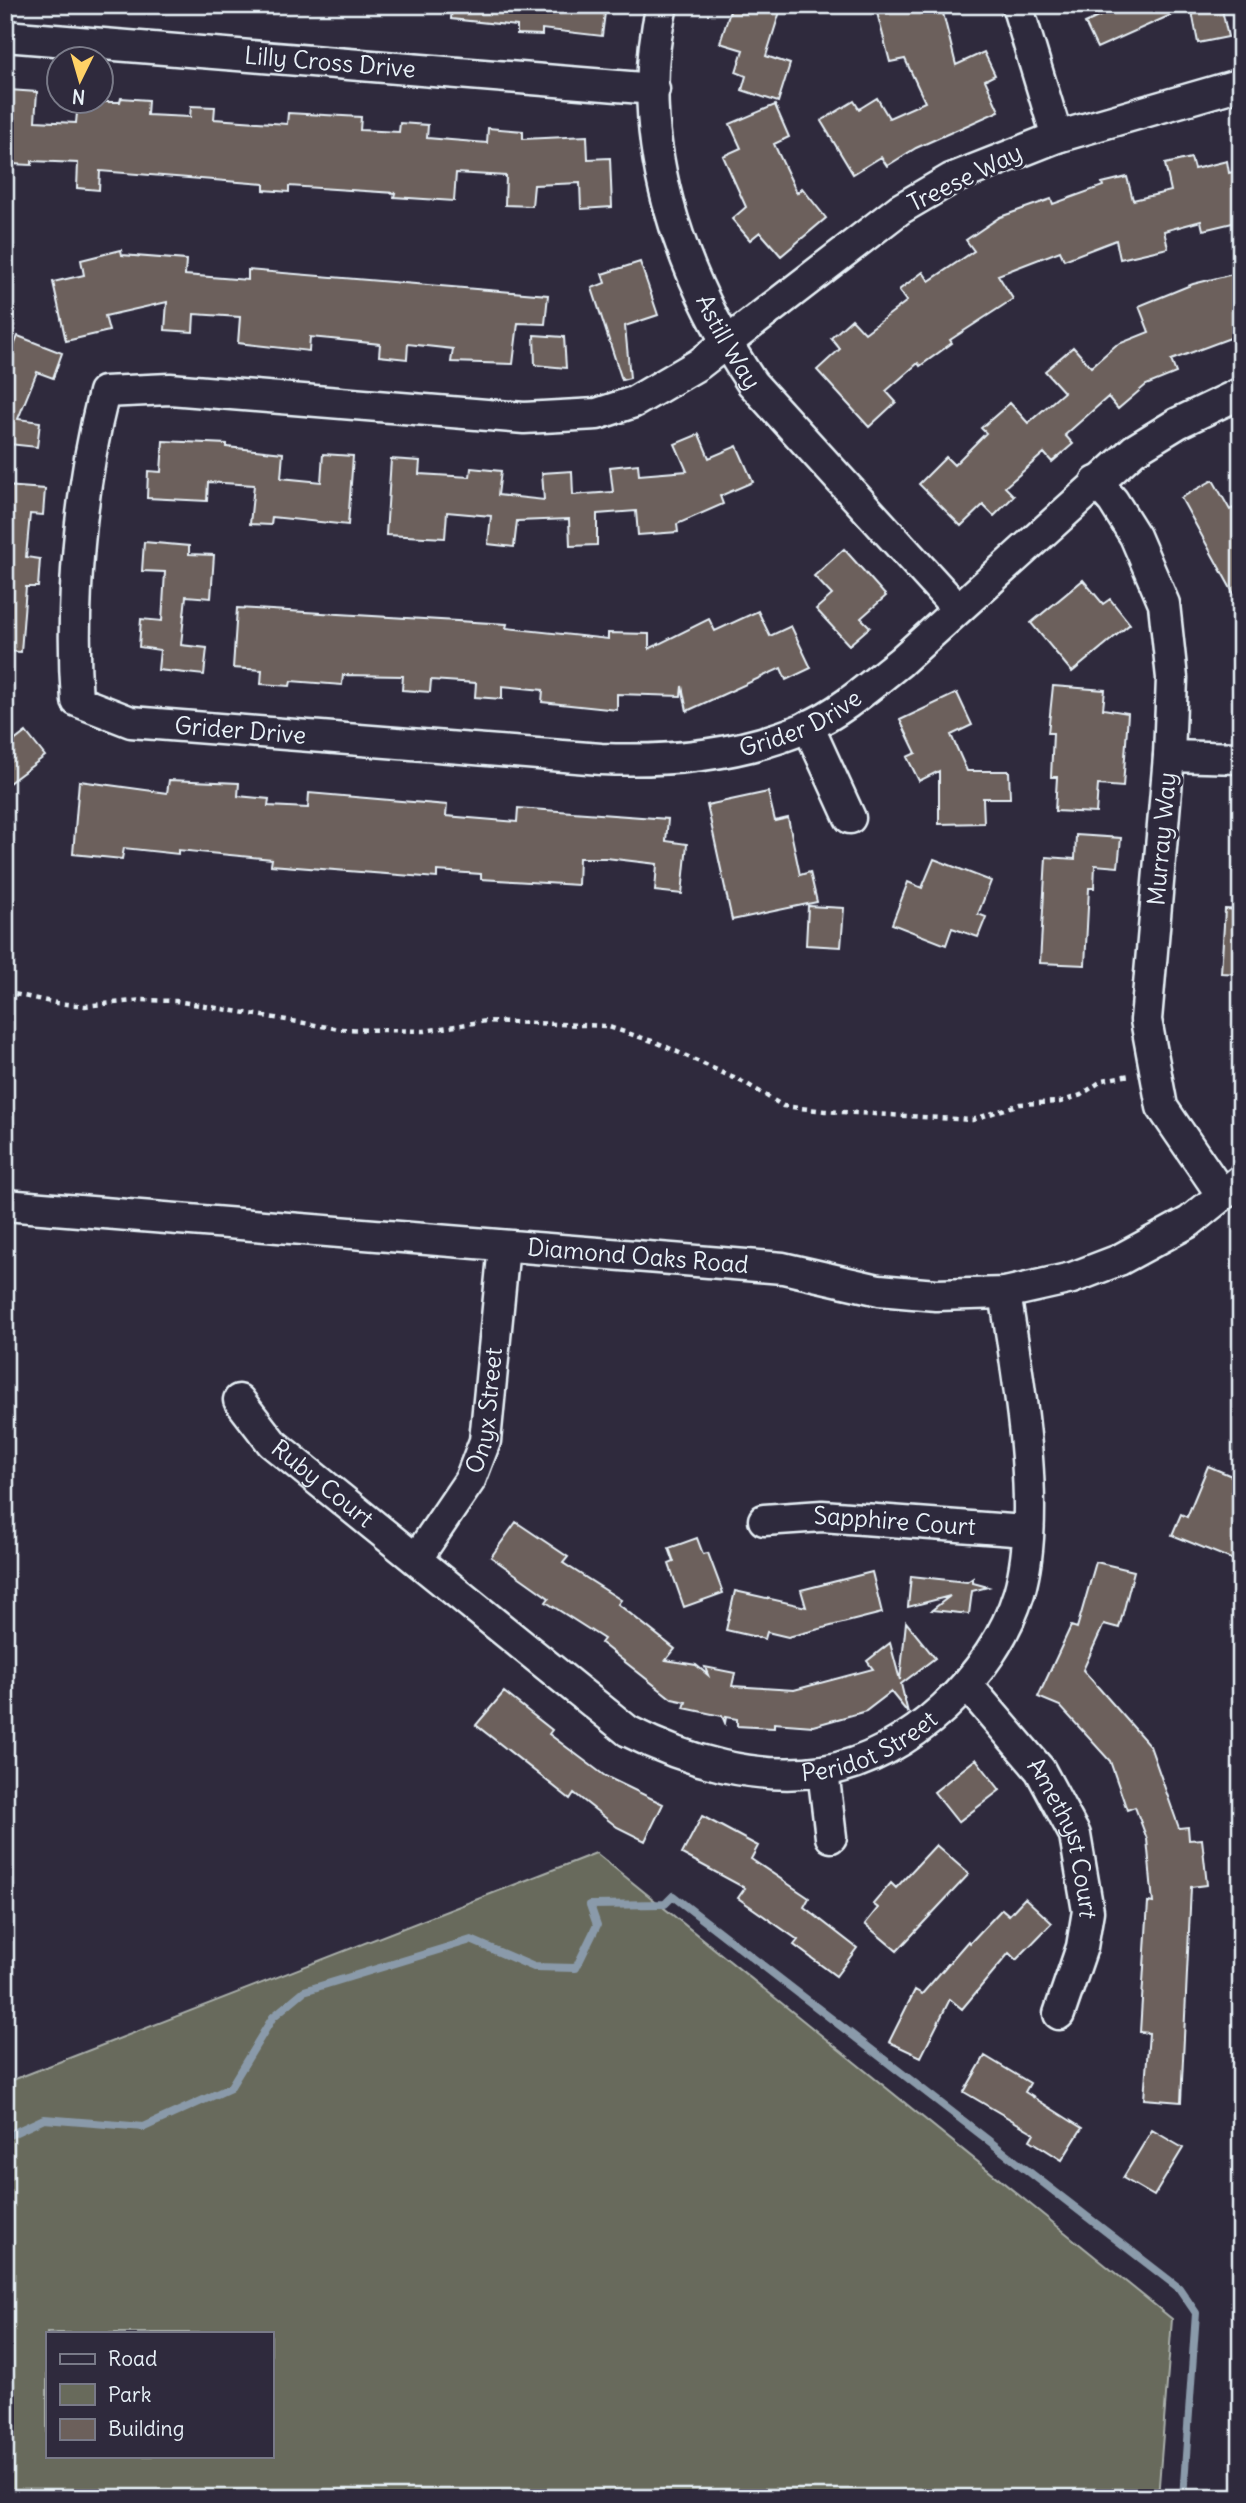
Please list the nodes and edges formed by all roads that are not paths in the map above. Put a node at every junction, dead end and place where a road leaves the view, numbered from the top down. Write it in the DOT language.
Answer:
graph roads {
  1 [pos="662,5"];
  2 [pos="1017,5"];
  3 [pos="5,36"];
  4 [pos="1241,84"];
  5 [pos="654,89"];
  6 [pos="1057,137"];
  7 [pos="726,343"];
  8 [pos="1241,393"];
  9 [pos="1096,482"];
  10 [pos="957,608"];
  11 [pos="808,726"];
  12 [pos="1170,756"];
  13 [pos="1241,758"];
  14 [pos="850,817"];
  15 [pos="1231,1187"];
  16 [pos="5,1205"];
  17 [pos="504,1246"];
  18 [pos="1005,1293"];
  19 [pos="239,1400"];
  20 [pos="764,1520"];
  21 [pos="1027,1531"];
  22 [pos="417,1558"];
  23 [pos="968,1686"];
  24 [pos="822,1771"];
  25 [pos="831,1837"];
  26 [pos="1059,2014"];
  1 -- 5 [label="street, Astill Way"];
  2 -- 6 [label="street"];
  3 -- 5 [label="street, Lilly Cross Drive"];
  4 -- 6 [label="street, Treese Way"];
  5 -- 7 [label="street, Astill Way"];
  6 -- 7 [label="street, Treese Way"];
  7 -- 10 [label="street, Astill Way"];
  7 -- 11 [label="street, Grider Drive"];
  8 -- 9 [label="street, Grider Drive"];
  9 -- 10 [label="street, Grider Drive"];
  9 -- 12 [label="street, Murray Way"];
  10 -- 11 [label="street, Grider Drive"];
  11 -- 14 [label="street"];
  12 -- 13 [label="street"];
  12 -- 15 [label="street, Murray Way"];
  15 -- 18 [label="street, Diamond Oaks Road"];
  16 -- 17 [label="street, Diamond Oaks Road"];
  17 -- 18 [label="street, Diamond Oaks Road"];
  17 -- 22 [label="street, Onyx Street"];
  18 -- 21 [label="street, Peridot Street"];
  19 -- 22 [label="street, Ruby Court"];
  20 -- 21 [label="street, Sapphire Court"];
  21 -- 23 [label="street, Peridot Street"];
  22 -- 24 [label="street, Peridot Street"];
  23 -- 24 [label="street, Peridot Street"];
  23 -- 26 [label="street, Amethyst Court"];
  24 -- 25 [label="street"];
}
